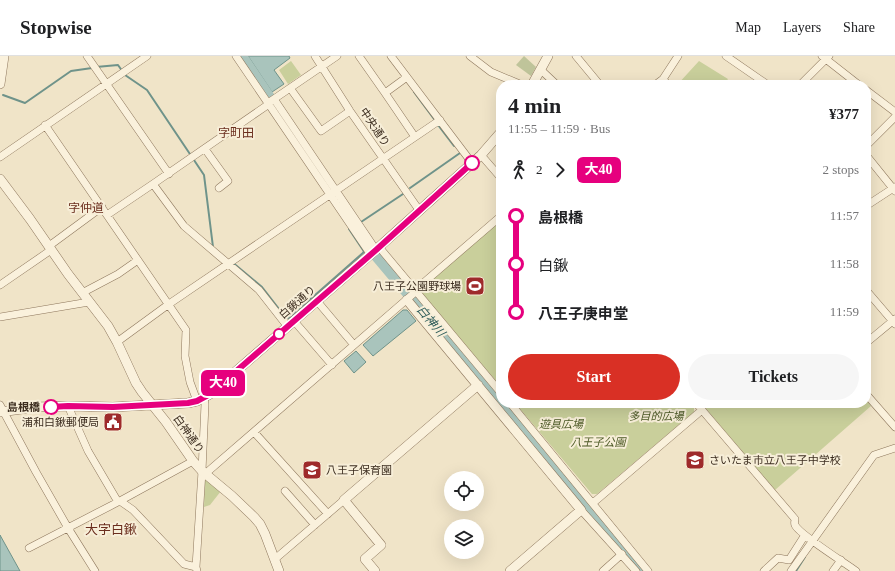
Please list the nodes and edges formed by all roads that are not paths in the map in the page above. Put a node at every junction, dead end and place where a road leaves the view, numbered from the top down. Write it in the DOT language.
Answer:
graph roads {
  1 [pos="87,56"];
  2 [pos="147,56"];
  3 [pos="236,56"];
  4 [pos="314,56"];
  5 [pos="337,56"];
  6 [pos="359,56"];
  7 [pos="391,56"];
  8 [pos="470,56"];
  9 [pos="576,56"];
  10 [pos="678,56"];
  11 [pos="726,56"];
  12 [pos="545,57"];
  13 [pos="825,57"];
  14 [pos="3,61"];
  15 [pos="322,66"];
  16 [pos="541,70"];
  17 [pos="407,77"];
  18 [pos="662,79"];
  19 [pos="510,80"];
  20 [pos="535,80"];
  21 [pos="552,80"];
  22 [pos="596,80"];
  23 [pos="761,80"];
  24 [pos="804,80"];
  25 [pos="853,80"];
  26 [pos="0,84"];
  27 [pos="106,84"];
  28 [pos="290,88"];
  29 [pos="385,93"];
  30 [pos="871,94"];
  31 [pos="271,101"];
  32 [pos="350,111"];
  33 [pos="895,112"];
  34 [pos="895,117"];
  35 [pos="440,120"];
  36 [pos="45,125"];
  37 [pos="415,137"];
  38 [pos="496,138"];
  39 [pos="871,141"];
  40 [pos="205,148"];
  41 [pos="481,155"];
  42 [pos="0,156"];
  43 [pos="383,159"];
  44 [pos="871,161"];
  45 [pos="472,163"];
  46 [pos="496,172"];
  47 [pos="169,174"];
  48 [pos="0,179"];
  49 [pos="154,184"];
  50 [pos="219,188"];
  51 [pos="894,188"];
  52 [pos="334,193"];
  53 [pos="871,203"];
  54 [pos="102,207"];
  55 [pos="419,210"];
  56 [pos="107,215"];
  57 [pos="496,220"];
  58 [pos="50,248"];
  59 [pos="375,251"];
  60 [pos="138,260"];
  61 [pos="228,264"];
  62 [pos="0,286"];
  63 [pos="82,294"];
  64 [pos="411,296"];
  65 [pos="871,296"];
  66 [pos="89,302"];
  67 [pos="317,302"];
  68 [pos="169,304"];
  69 [pos="0,317"];
  70 [pos="894,321"];
  71 [pos="291,324"];
  72 [pos="871,340"];
  73 [pos="117,342"];
  74 [pos="354,345"];
  75 [pos="332,364"];
  76 [pos="482,381"];
  77 [pos="496,390"];
  78 [pos="496,398"];
  79 [pos="201,400"];
  80 [pos="871,400"];
  81 [pos="153,405"];
  82 [pos="68,406"];
  83 [pos="505,408"];
  84 [pos="513,408"];
  85 [pos="1,410"];
  86 [pos="702,410"];
  87 [pos="895,427"];
  88 [pos="254,432"];
  89 [pos="895,448"];
  90 [pos="193,461"];
  91 [pos="554,466"];
  92 [pos="204,473"];
  93 [pos="285,491"];
  94 [pos="344,500"];
  95 [pos="119,501"];
  96 [pos="593,503"];
  97 [pos="581,510"];
  98 [pos="328,514"];
  99 [pos="315,525"];
  100 [pos="68,528"];
  101 [pos="805,535"];
  102 [pos="813,540"];
  103 [pos="29,548"];
  104 [pos="622,554"];
  105 [pos="275,559"];
  106 [pos="841,560"];
  107 [pos="196,569"];
  108 [pos="853,570"];
  109 [pos="95,571"];
  110 [pos="279,571"];
  111 [pos="376,571"];
  112 [pos="510,571"];
  113 [pos="603,571"];
  114 [pos="636,571"];
  115 [pos="648,571"];
  116 [pos="764,571"];
  117 [pos="791,571"];
  118 [pos="833,571"];
  1 -- 27 [label="street"];
  2 -- 27 [label="street"];
  3 -- 31 [label="street"];
  4 -- 15 [label="street, 中央通り"];
  5 -- 15 [label="street"];
  6 -- 29 [label="street"];
  7 -- 17 [label="street"];
  8 -- 19 [label="street"];
  9 -- 22 [label="street"];
  10 -- 18 [label="street"];
  11 -- 23 [label="street"];
  12 -- 16 [label="street"];
  13 -- 24 [label="street"];
  13 -- 25 [label="street"];
  14 -- 26 [label="street"];
  15 -- 28 [label="street"];
  15 -- 32 [label="street, 中央通り"];
  16 -- 20 [label="street"];
  16 -- 21 [label="street"];
  17 -- 29 [label="street"];
  17 -- 35 [label="street"];
  27 -- 36 [label="street"];
  27 -- 47 [label="street"];
  28 -- 31 [label="street"];
  28 -- 32 [label="street"];
  29 -- 37 [label="street"];
  30 -- 33 [label="street"];
  31 -- 40 [label="street"];
  31 -- 52 [label="street"];
  32 -- 43 [label="street, 中央通り"];
  34 -- 39 [label="street"];
  35 -- 37 [label="street"];
  35 -- 45 [label="street"];
  36 -- 42 [label="street"];
  36 -- 54 [label="street"];
  37 -- 43 [label="street"];
  38 -- 41 [label="street, 白鍬通り"];
  40 -- 47 [label="street"];
  40 -- 50 [label="street"];
  41 -- 45 [label="street, 白鍬通り"];
  41 -- 46 [label="street"];
  43 -- 52 [label="street"];
  43 -- 55 [label="street, 中央通り"];
  44 -- 51 [label="street"];
  45 -- 55 [label="street, 白鍬通り"];
  47 -- 49 [label="street"];
  48 -- 58 [label="street, 白神通り"];
  49 -- 56 [label="street"];
  49 -- 61 [label="street"];
  51 -- 53 [label="street"];
  52 -- 59 [label="street"];
  52 -- 61 [label="street"];
  54 -- 56 [label="street"];
  54 -- 58 [label="street"];
  55 -- 59 [label="street, 白鍬通り"];
  56 -- 60 [label="street"];
  57 -- 64 [label="street"];
  58 -- 62 [label="street"];
  58 -- 63 [label="street, 白神通り"];
  59 -- 64 [label="street"];
  59 -- 67 [label="street, 白鍬通り"];
  60 -- 63 [label="street"];
  60 -- 68 [label="street"];
  61 -- 68 [label="street"];
  61 -- 71 [label="street"];
  63 -- 66 [label="street, 白神通り"];
  64 -- 74 [label="street"];
  64 -- 76 [label="street"];
  64 -- 76 [label="street"];
  65 -- 70 [label="street"];
  66 -- 69 [label="street"];
  66 -- 73 [label="street, 白神通り"];
  67 -- 71 [label="street, 白鍬通り"];
  67 -- 74 [label="street"];
  68 -- 73 [label="street"];
  68 -- 79 [label="street"];
  70 -- 72 [label="street"];
  71 -- 75 [label="street"];
  71 -- 79 [label="street, 白鍬通り"];
  73 -- 81 [label="street, 白神通り"];
  74 -- 75 [label="street"];
  75 -- 88 [label="street"];
  76 -- 77 [label="street"];
  76 -- 78 [label="street"];
  76 -- 94 [label="street"];
  79 -- 81 [label="street"];
  79 -- 92 [label="street"];
  80 -- 87 [label="street"];
  81 -- 82 [label="street"];
  81 -- 90 [label="street, 白神通り"];
  82 -- 85 [label="street"];
  82 -- 95 [label="street"];
  83 -- 91 [label="street"];
  84 -- 91 [label="street"];
  85 -- 100 [label="street"];
  86 -- 96 [label="street"];
  86 -- 101 [label="street"];
  88 -- 92 [label="street"];
  88 -- 98 [label="street"];
  89 -- 102 [label="street"];
  90 -- 92 [label="street, 白神通り"];
  90 -- 95 [label="street"];
  91 -- 96 [label="street"];
  91 -- 97 [label="street"];
  92 -- 105 [label="street, 白神通り"];
  92 -- 107 [label="street"];
  93 -- 99 [label="street"];
  94 -- 98 [label="street"];
  94 -- 111 [label="street"];
  95 -- 100 [label="street"];
  95 -- 107 [label="street"];
  96 -- 115 [label="street"];
  97 -- 104 [label="street"];
  97 -- 112 [label="street"];
  98 -- 99 [label="street"];
  99 -- 105 [label="street"];
  100 -- 103 [label="street"];
  100 -- 109 [label="street"];
  101 -- 102 [label="street"];
  101 -- 116 [label="street"];
  102 -- 106 [label="street"];
  102 -- 117 [label="street"];
  104 -- 113 [label="street"];
  104 -- 114 [label="street"];
  105 -- 110 [label="street, 白神通り"];
  106 -- 108 [label="street"];
  106 -- 118 [label="street"];
}
